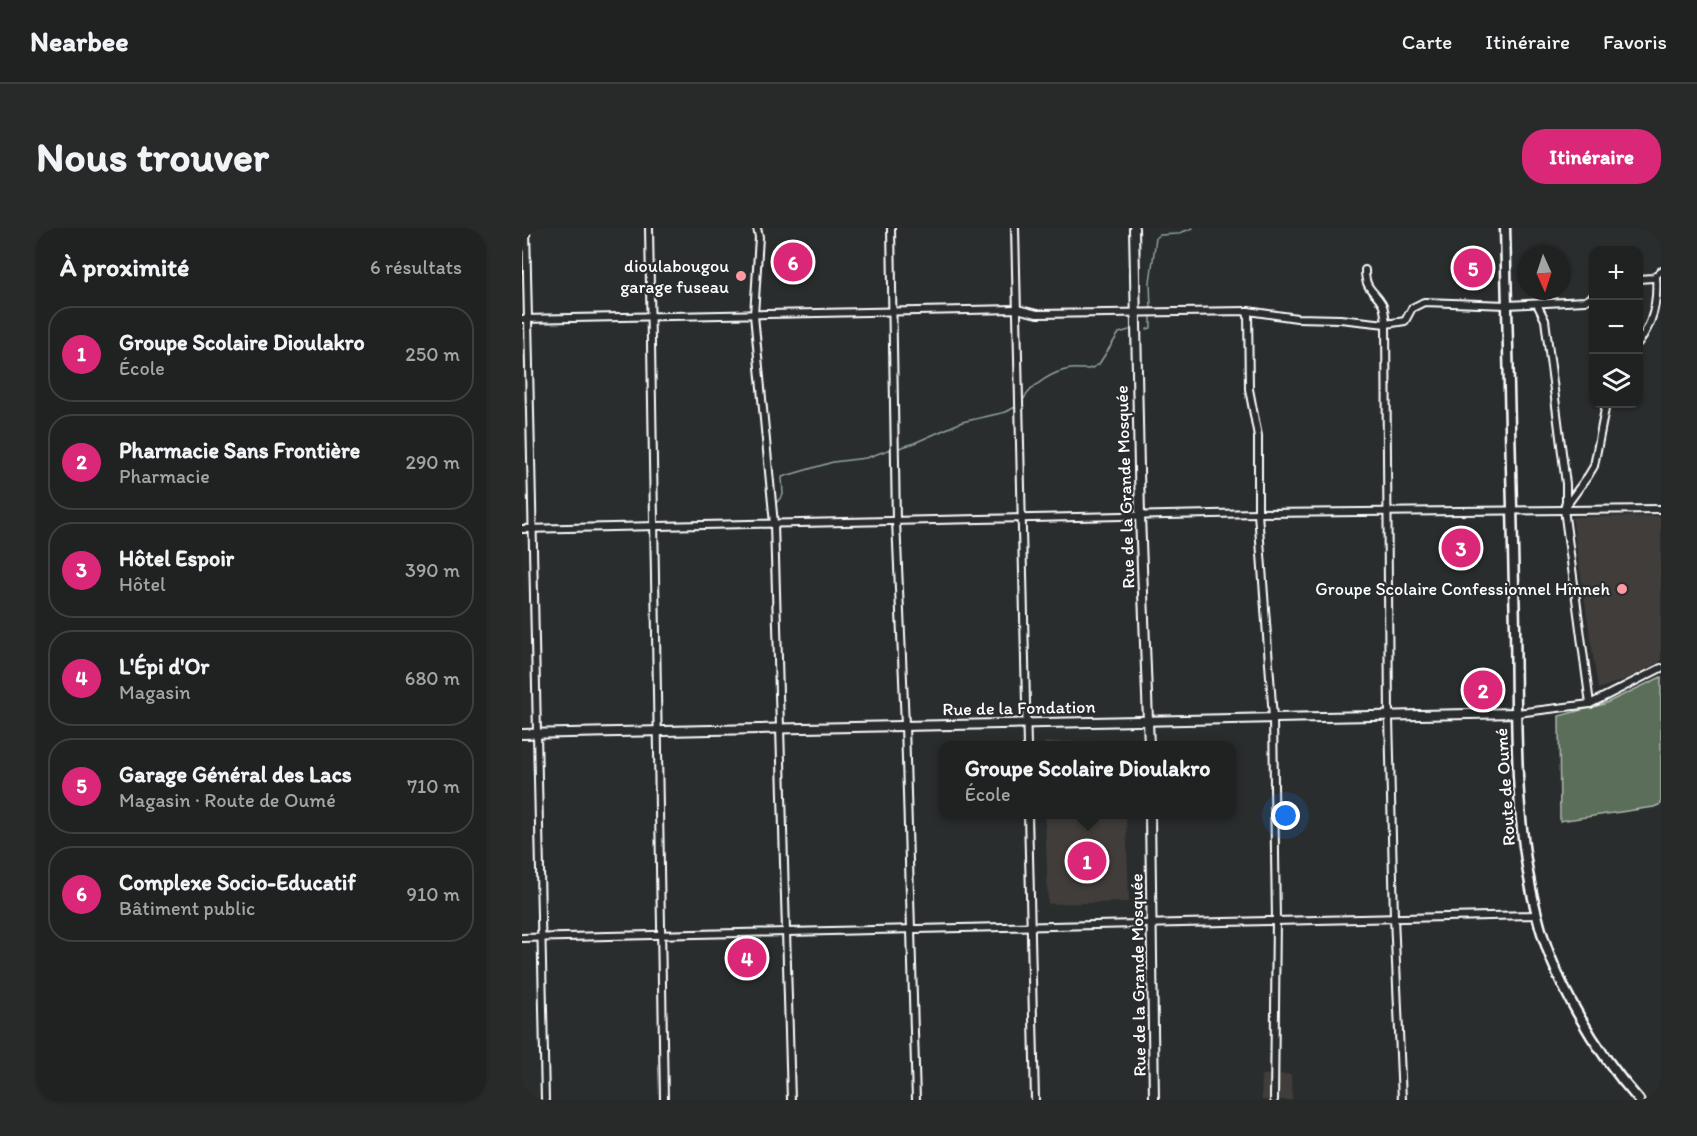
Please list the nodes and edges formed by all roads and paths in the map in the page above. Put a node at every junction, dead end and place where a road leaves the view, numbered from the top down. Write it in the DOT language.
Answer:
graph roads {
  1 [pos="526,228"];
  2 [pos="649,228"];
  3 [pos="757,228"];
  4 [pos="891,228"];
  5 [pos="1015,228"];
  6 [pos="1134,228"];
  7 [pos="1505,228"];
  8 [pos="1365,270"];
  9 [pos="1658,273"];
  10 [pos="1643,279"];
  11 [pos="1589,299"];
  12 [pos="1537,304"];
  13 [pos="1507,305"];
  14 [pos="1017,309"];
  15 [pos="892,311"];
  16 [pos="1248,311"];
  17 [pos="1136,312"];
  18 [pos="754,315"];
  19 [pos="650,316"];
  20 [pos="525,319"];
  21 [pos="1386,324"];
  22 [pos="1643,337"];
  23 [pos="1605,408"];
  24 [pos="1661,508"];
  25 [pos="1512,509"];
  26 [pos="1564,509"];
  27 [pos="1387,511"];
  28 [pos="1258,513"];
  29 [pos="1140,516"];
  30 [pos="1022,518"];
  31 [pos="896,521"];
  32 [pos="774,524"];
  33 [pos="653,526"];
  34 [pos="522,529"];
  35 [pos="532,529"];
  36 [pos="1661,668"];
  37 [pos="1590,704"];
  38 [pos="1517,713"];
  39 [pos="1389,717"];
  40 [pos="1273,718"];
  41 [pos="1148,720"];
  42 [pos="1026,723"];
  43 [pos="905,725"];
  44 [pos="781,729"];
  45 [pos="658,731"];
  46 [pos="522,734"];
  47 [pos="536,734"];
  48 [pos="1027,741"];
  49 [pos="1149,741"];
  50 [pos="1028,819"];
  51 [pos="1150,819"];
  52 [pos="1537,915"];
  53 [pos="1394,917"];
  54 [pos="1276,919"];
  55 [pos="1153,923"];
  56 [pos="1030,925"];
  57 [pos="912,929"];
  58 [pos="787,932"];
  59 [pos="661,935"];
  60 [pos="540,937"];
  61 [pos="522,938"];
  62 [pos="545,1100"];
  63 [pos="664,1100"];
  64 [pos="791,1100"];
  65 [pos="916,1100"];
  66 [pos="1035,1100"];
  67 [pos="1154,1100"];
  68 [pos="1274,1100"];
  69 [pos="1402,1100"];
  70 [pos="1639,1100"];
  1 -- 20 [label="street"];
  2 -- 19 [label="street"];
  3 -- 18 [label="street"];
  4 -- 15 [label="street"];
  5 -- 14 [label="street"];
  6 -- 17 [label="street, Rue de la Grande Mosquée"];
  7 -- 13 [label="main road, Route de Oumé"];
  8 -- 21 [label="street"];
  9 -- 10 [label="street"];
  9 -- 22 [label="street"];
  11 -- 12 [label="street"];
  12 -- 13 [label="street"];
  12 -- 26 [label="street"];
  13 -- 21 [label="street"];
  13 -- 25 [label="main road, Route de Oumé"];
  14 -- 15 [label="street"];
  14 -- 17 [label="street"];
  14 -- 30 [label="street"];
  15 -- 18 [label="street"];
  15 -- 31 [label="street"];
  16 -- 17 [label="street"];
  16 -- 21 [label="street"];
  16 -- 28 [label="street"];
  17 -- 29 [label="street, Rue de la Grande Mosquée"];
  18 -- 19 [label="street"];
  18 -- 32 [label="street"];
  19 -- 20 [label="street"];
  19 -- 33 [label="street"];
  20 -- 35 [label="street"];
  21 -- 27 [label="street"];
  23 -- 26 [label="street"];
  24 -- 26 [label="street"];
  25 -- 26 [label="street"];
  25 -- 27 [label="street"];
  25 -- 38 [label="main road, Route de Oumé"];
  26 -- 37 [label="street"];
  27 -- 28 [label="street"];
  27 -- 39 [label="street"];
  28 -- 29 [label="street"];
  28 -- 40 [label="street"];
  29 -- 30 [label="street"];
  29 -- 41 [label="street, Rue de la Grande Mosquée"];
  30 -- 31 [label="street"];
  30 -- 42 [label="street"];
  31 -- 32 [label="street"];
  31 -- 43 [label="street"];
  32 -- 33 [label="street"];
  32 -- 44 [label="street"];
  33 -- 35 [label="street"];
  33 -- 45 [label="street"];
  34 -- 35 [label="street"];
  35 -- 47 [label="street"];
  36 -- 37 [label="street"];
  37 -- 38 [label="street"];
  38 -- 39 [label="street, Rue de la Fondation"];
  38 -- 52 [label="main road, Route de Oumé"];
  39 -- 40 [label="street, Rue de la Fondation"];
  39 -- 53 [label="street"];
  40 -- 41 [label="street, Rue de la Fondation"];
  40 -- 54 [label="street"];
  41 -- 42 [label="street, Rue de la Fondation"];
  41 -- 49 [label="street, Rue de la Grande Mosquée"];
  42 -- 43 [label="street, Rue de la Fondation"];
  42 -- 48 [label="street"];
  43 -- 44 [label="street, Rue de la Fondation"];
  43 -- 57 [label="street"];
  44 -- 45 [label="street, Rue de la Fondation"];
  44 -- 58 [label="street"];
  45 -- 47 [label="street, Rue de la Fondation"];
  45 -- 59 [label="street"];
  46 -- 47 [label="street, Rue de la Fondation"];
  47 -- 60 [label="street"];
  50 -- 56 [label="street"];
  51 -- 55 [label="street, Rue de la Grande Mosquée"];
  52 -- 53 [label="street"];
  52 -- 70 [label="main road, Route de Oumé"];
  53 -- 54 [label="street"];
  53 -- 69 [label="street"];
  54 -- 55 [label="street"];
  54 -- 68 [label="street"];
  55 -- 56 [label="street"];
  55 -- 67 [label="street, Rue de la Grande Mosquée"];
  56 -- 57 [label="street"];
  56 -- 66 [label="street"];
  57 -- 58 [label="street"];
  57 -- 65 [label="street"];
  58 -- 59 [label="street"];
  58 -- 64 [label="street"];
  59 -- 60 [label="street"];
  59 -- 63 [label="street"];
  60 -- 61 [label="street"];
  60 -- 62 [label="street"];
}
